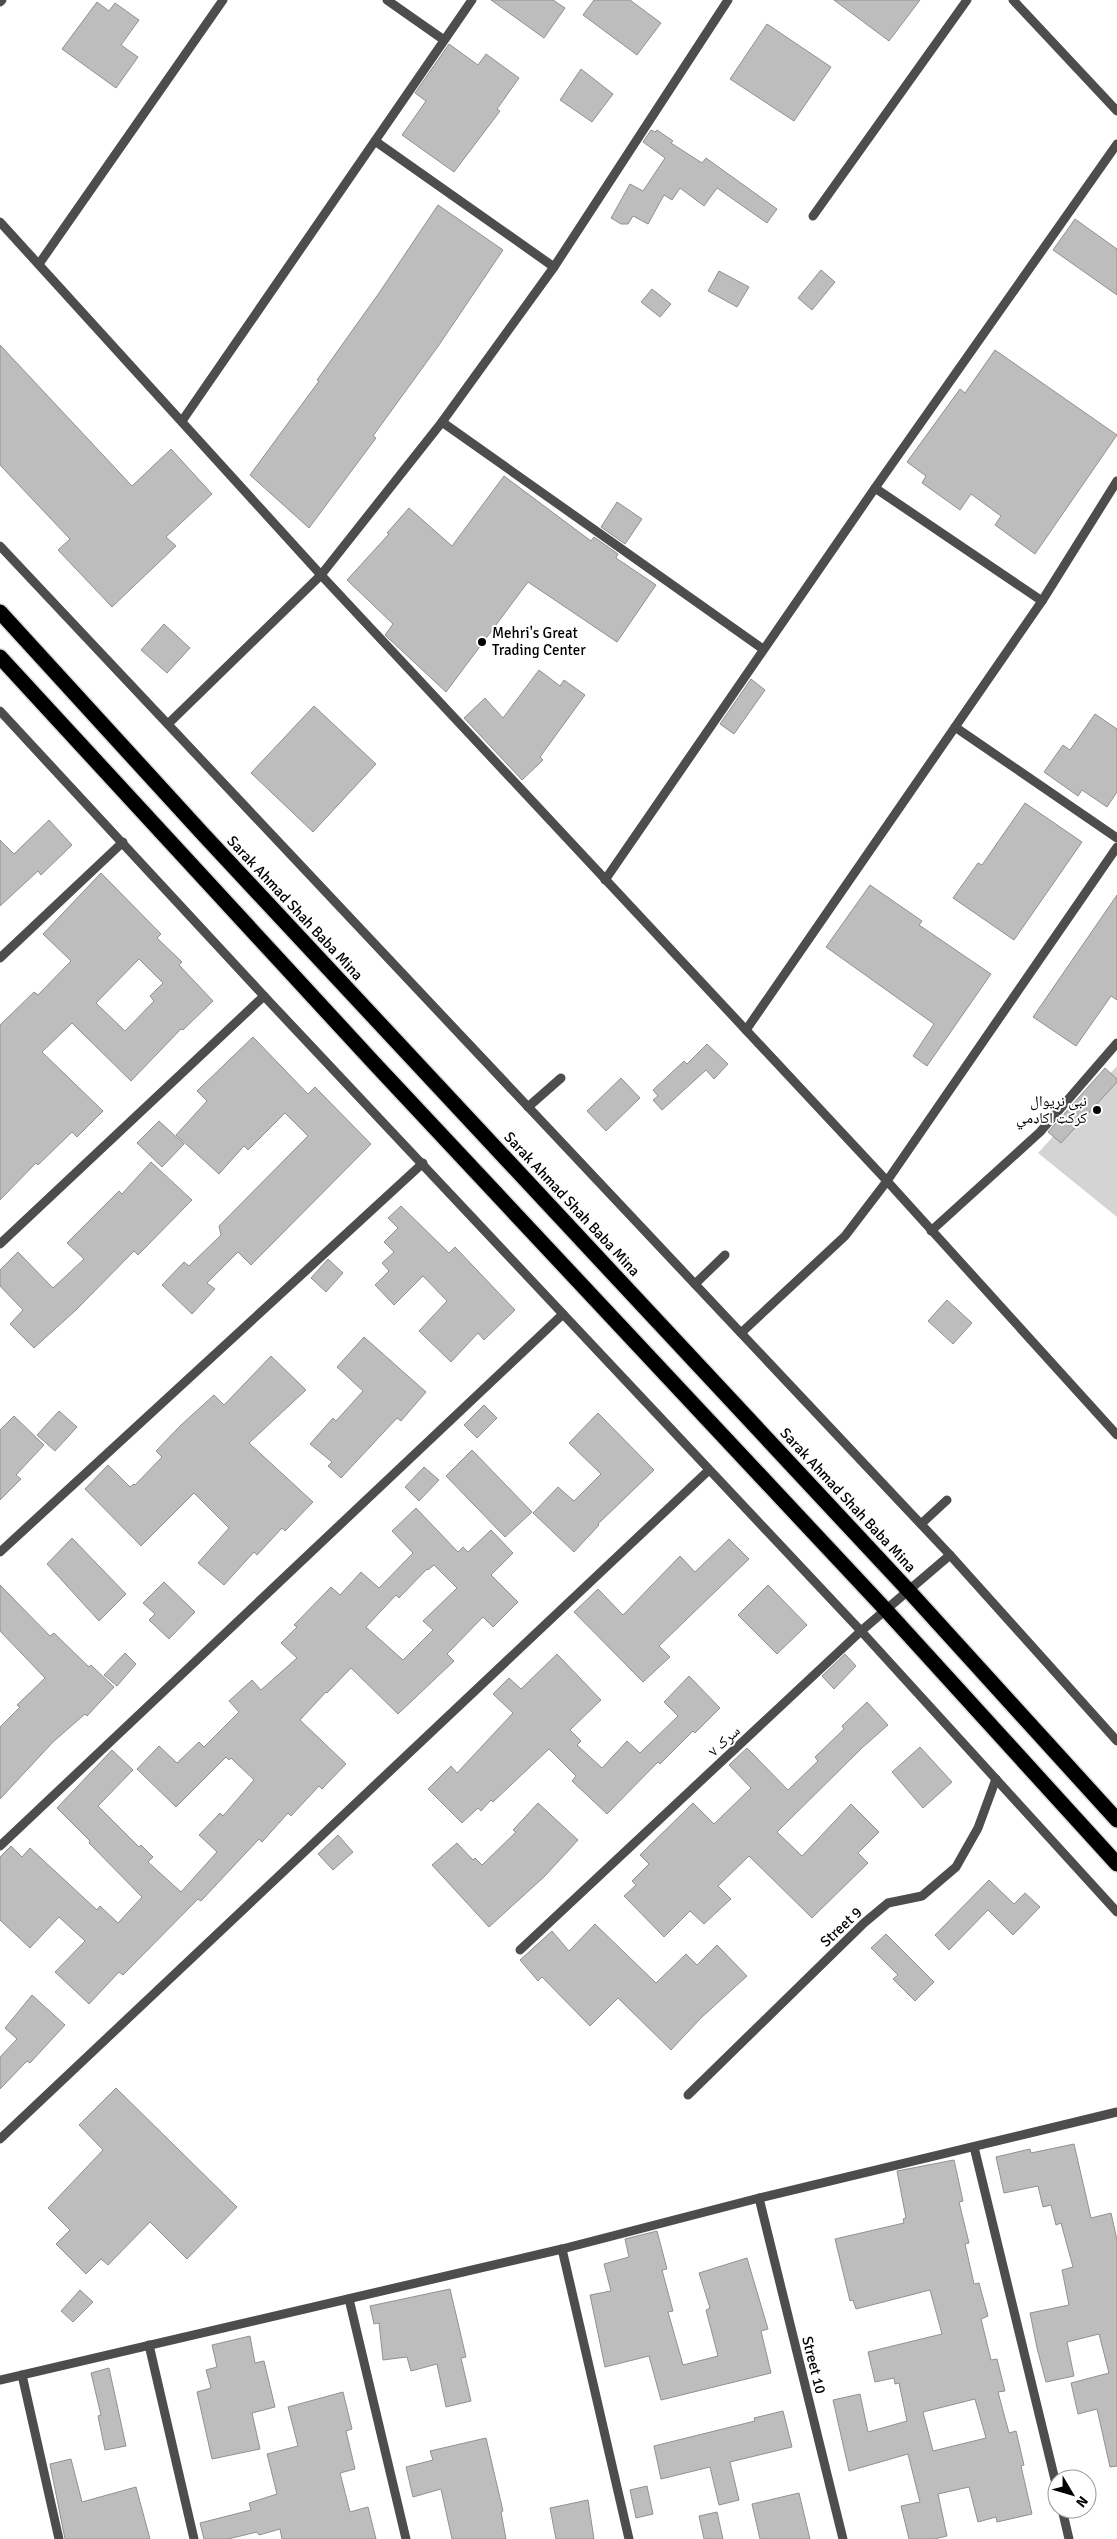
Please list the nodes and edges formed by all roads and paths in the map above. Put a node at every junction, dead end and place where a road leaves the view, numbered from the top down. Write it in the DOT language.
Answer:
graph roads {
  1 [pos="224,0"];
  2 [pos="387,0"];
  3 [pos="472,0"];
  4 [pos="728,0"];
  5 [pos="967,0"];
  6 [pos="1013,0"];
  7 [pos="444,40"];
  8 [pos="1117,111"];
  9 [pos="375,141"];
  10 [pos="1117,144"];
  11 [pos="813,216"];
  12 [pos="0,222"];
  13 [pos="39,264"];
  14 [pos="554,267"];
  15 [pos="182,421"];
  16 [pos="442,422"];
  17 [pos="1117,481"];
  18 [pos="875,488"];
  19 [pos="0,546"];
  20 [pos="321,575"];
  21 [pos="1042,601"];
  22 [pos="0,612"];
  23 [pos="763,649"];
  24 [pos="0,657"];
  25 [pos="0,711"];
  26 [pos="168,724"];
  27 [pos="955,727"];
  28 [pos="1117,838"];
  29 [pos="123,842"];
  30 [pos="1117,847"];
  31 [pos="605,880"];
  32 [pos="0,958"];
  33 [pos="264,996"];
  34 [pos="746,1030"];
  35 [pos="1117,1044"];
  36 [pos="561,1078"];
  37 [pos="528,1107"];
  38 [pos="423,1163"];
  39 [pos="887,1181"];
  40 [pos="931,1231"];
  41 [pos="0,1244"];
  42 [pos="726,1255"];
  43 [pos="695,1284"];
  44 [pos="564,1314"];
  45 [pos="741,1333"];
  46 [pos="1117,1434"];
  47 [pos="709,1470"];
  48 [pos="947,1500"];
  49 [pos="921,1524"];
  50 [pos="0,1552"];
  51 [pos="950,1555"];
  52 [pos="908,1590"];
  53 [pos="885,1609"];
  54 [pos="861,1631"];
  55 [pos="1117,1741"];
  56 [pos="996,1779"];
  57 [pos="1117,1820"];
  58 [pos="0,1846"];
  59 [pos="1117,1864"];
  60 [pos="1117,1912"];
  61 [pos="520,1950"];
  62 [pos="688,2095"];
  63 [pos="1117,2112"];
  64 [pos="0,2140"];
  65 [pos="974,2147"];
  66 [pos="759,2198"];
  67 [pos="562,2249"];
  68 [pos="350,2299"];
  69 [pos="149,2345"];
  70 [pos="22,2375"];
  71 [pos="0,2380"];
  72 [pos="1052,2469"];
  73 [pos="1064,2519"];
  74 [pos="58,2539"];
  75 [pos="194,2539"];
  76 [pos="406,2539"];
  77 [pos="629,2539"];
  78 [pos="844,2539"];
  79 [pos="1069,2539"];
  1 -- 13 [label="street"];
  2 -- 7 [label="street"];
  3 -- 7 [label="street"];
  4 -- 14 [label="street"];
  5 -- 11 [label="street"];
  6 -- 8 [label="street"];
  7 -- 9 [label="street"];
  9 -- 14 [label="street"];
  9 -- 15 [label="street"];
  10 -- 18 [label="street"];
  12 -- 13 [label="street"];
  13 -- 15 [label="street"];
  14 -- 16 [label="street"];
  15 -- 20 [label="street"];
  16 -- 20 [label="street"];
  16 -- 23 [label="street"];
  17 -- 21 [label="street"];
  18 -- 21 [label="street"];
  18 -- 23 [label="street"];
  19 -- 26 [label="street"];
  20 -- 26 [label="street"];
  20 -- 31 [label="street"];
  21 -- 27 [label="street"];
  22 -- 52 [label="highway, Sarak Ahmad Shah Baba Mina"];
  23 -- 31 [label="street"];
  24 -- 53 [label="highway"];
  25 -- 29 [label="street"];
  26 -- 37 [label="street"];
  27 -- 28 [label="street"];
  27 -- 34 [label="street"];
  29 -- 32 [label="street"];
  29 -- 33 [label="street"];
  30 -- 39 [label="street"];
  31 -- 34 [label="street"];
  33 -- 38 [label="street"];
  33 -- 41 [label="street"];
  34 -- 39 [label="street"];
  35 -- 40 [label="street"];
  36 -- 37 [label="street"];
  37 -- 43 [label="street"];
  38 -- 44 [label="street"];
  38 -- 50 [label="street"];
  39 -- 40 [label="street"];
  39 -- 45 [label="street"];
  40 -- 46 [label="street"];
  42 -- 43 [label="street"];
  43 -- 45 [label="street"];
  44 -- 47 [label="street"];
  44 -- 58 [label="street"];
  45 -- 49 [label="street"];
  47 -- 54 [label="street"];
  47 -- 64 [label="street"];
  48 -- 49 [label="street"];
  49 -- 51 [label="street"];
  51 -- 52 [label="street, سرک ۷"];
  51 -- 55 [label="street"];
  52 -- 53 [label="street, سرک ۷"];
  52 -- 57 [label="highway, Sarak Ahmad Shah Baba Mina"];
  53 -- 54 [label="street, سرک ۷"];
  53 -- 59 [label="highway"];
  54 -- 56 [label="street"];
  54 -- 61 [label="street, سرک ۷"];
  56 -- 60 [label="street"];
  56 -- 62 [label="street, Street 9"];
  63 -- 65 [label="street"];
  65 -- 66 [label="street"];
  65 -- 72 [label="street"];
  66 -- 67 [label="street"];
  66 -- 78 [label="street, Street 10"];
  67 -- 68 [label="street"];
  67 -- 77 [label="street"];
  68 -- 69 [label="street"];
  68 -- 76 [label="street"];
  69 -- 70 [label="street"];
  69 -- 75 [label="street"];
  70 -- 71 [label="street"];
  70 -- 74 [label="street"];
  73 -- 79 [label="street"];
}
